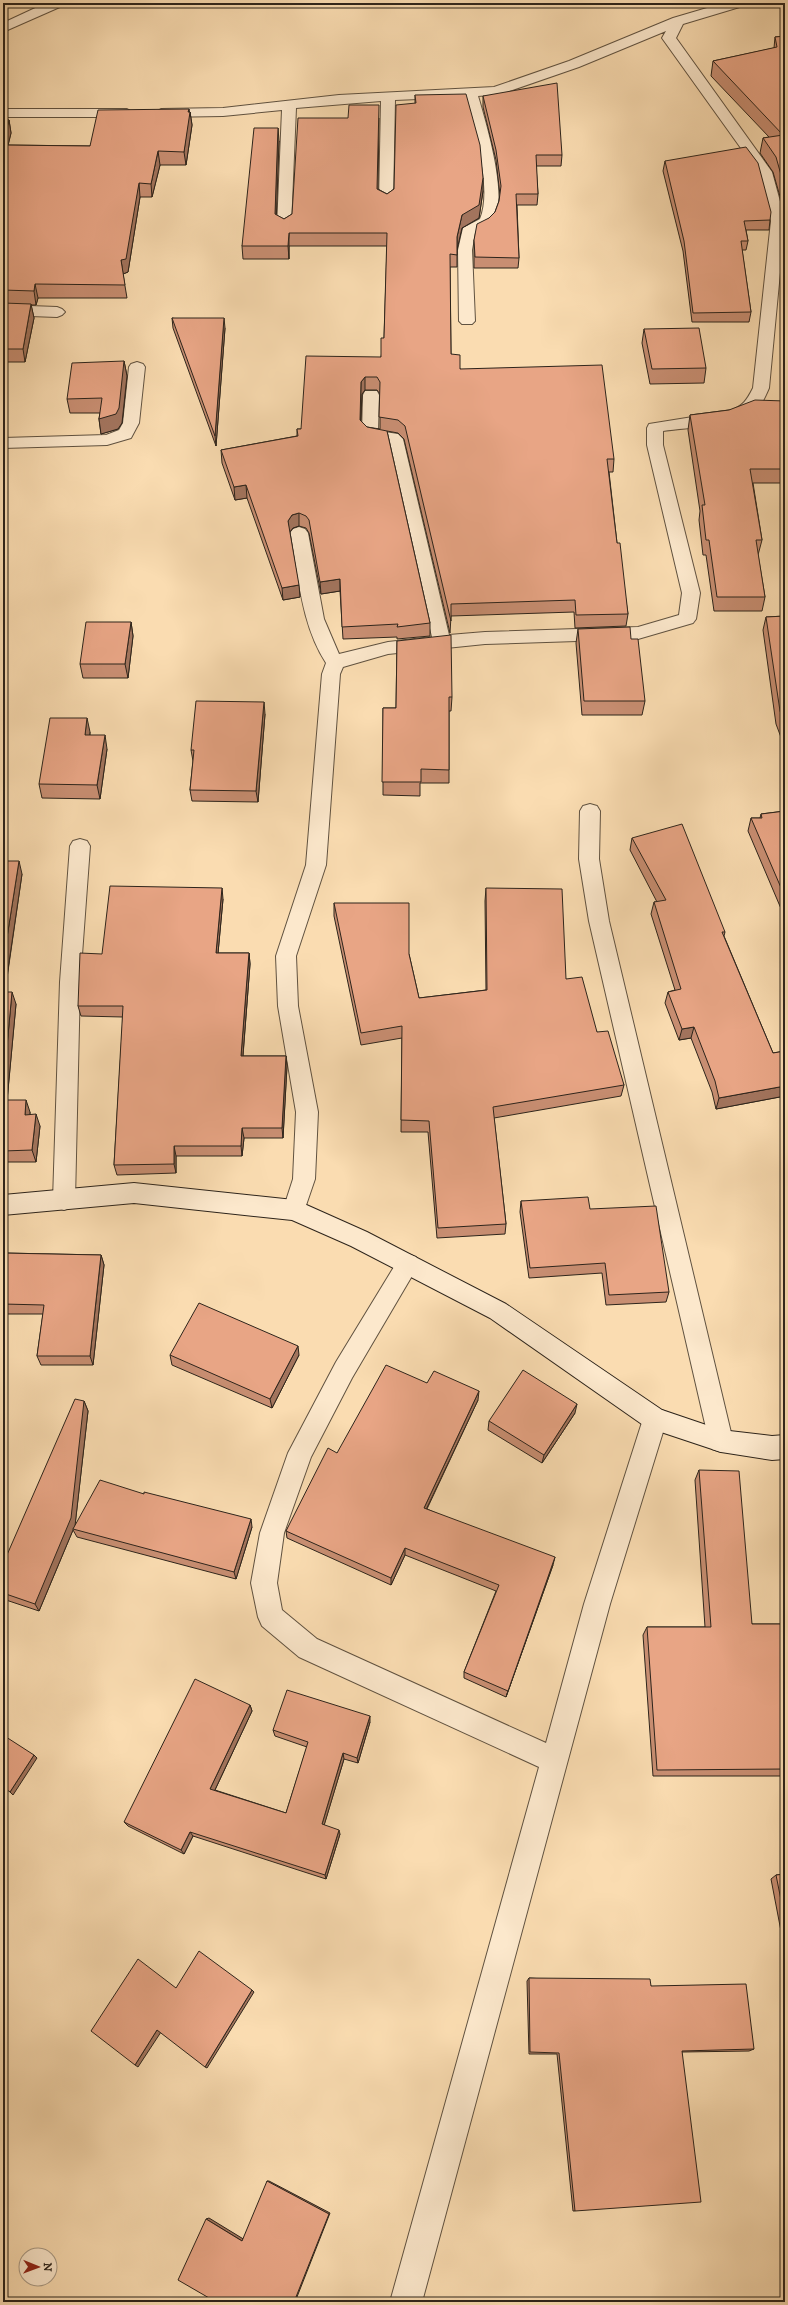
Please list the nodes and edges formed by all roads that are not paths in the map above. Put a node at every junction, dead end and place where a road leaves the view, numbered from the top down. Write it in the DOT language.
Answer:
graph roads {
  1 [pos="57,3"];
  2 [pos="738,3"];
  3 [pos="678,21"];
  4 [pos="3,28"];
  5 [pos="470,93"];
  6 [pos="388,97"];
  7 [pos="289,104"];
  8 [pos="3,113"];
  9 [pos="386,202"];
  10 [pos="284,227"];
  11 [pos="3,310"];
  12 [pos="57,312"];
  13 [pos="467,322"];
  14 [pos="137,367"];
  15 [pos="371,395"];
  16 [pos="3,443"];
  17 [pos="299,533"];
  18 [pos="442,642"];
  19 [pos="335,663"];
  20 [pos="590,811"];
  21 [pos="80,846"];
  22 [pos="64,1200"];
  23 [pos="3,1206"];
  24 [pos="294,1210"];
  25 [pos="408,1264"];
  26 [pos="655,1419"];
  27 [pos="721,1441"];
  28 [pos="785,1447"];
  29 [pos="555,1761"];
  30 [pos="406,2302"];
  1 -- 4 [label="street"];
  2 -- 3 [label="street"];
  3 -- 5 [label="street"];
  3 -- 18 [label="street"];
  5 -- 6 [label="street"];
  5 -- 13 [label="street"];
  6 -- 7 [label="street"];
  6 -- 9 [label="street"];
  7 -- 8 [label="street"];
  7 -- 10 [label="street"];
  11 -- 12 [label="street"];
  14 -- 16 [label="street"];
  15 -- 18 [label="street"];
  17 -- 19 [label="street"];
  18 -- 19 [label="street"];
  19 -- 24 [label="street"];
  20 -- 27 [label="street"];
  21 -- 22 [label="street"];
  22 -- 23 [label="street"];
  22 -- 24 [label="street"];
  24 -- 25 [label="street"];
  25 -- 26 [label="street"];
  25 -- 29 [label="street"];
  26 -- 27 [label="street"];
  26 -- 29 [label="street"];
  27 -- 28 [label="street"];
  29 -- 30 [label="street"];
}
